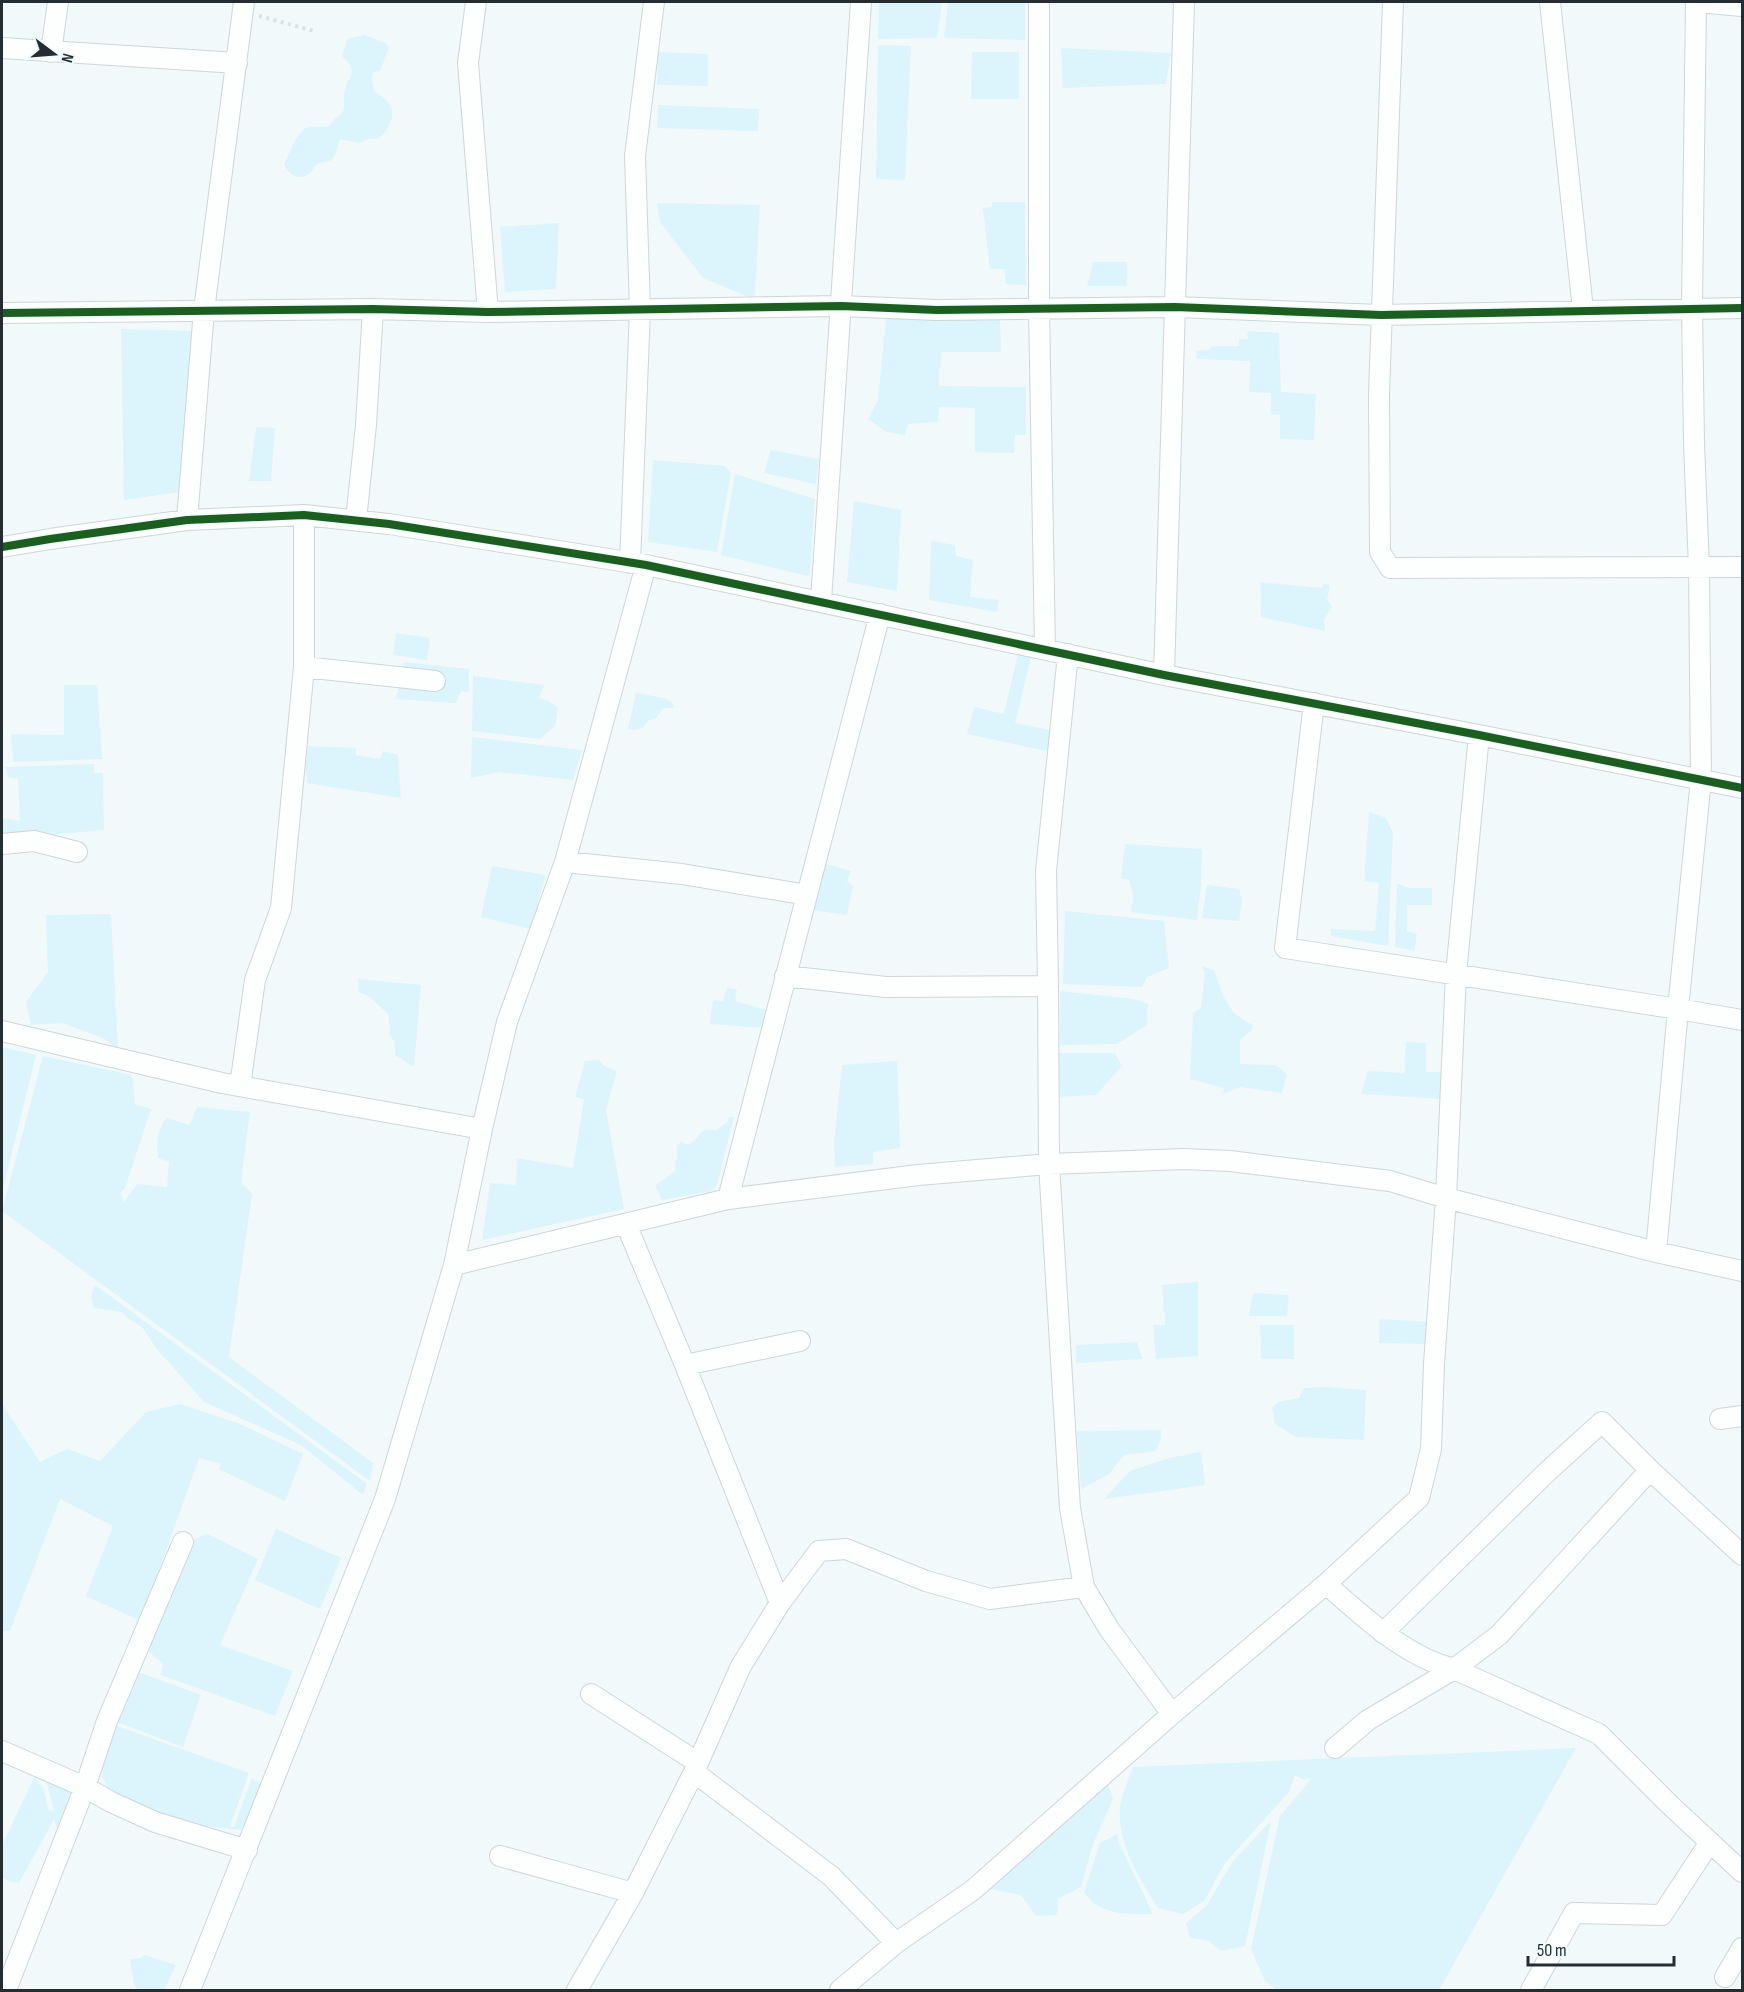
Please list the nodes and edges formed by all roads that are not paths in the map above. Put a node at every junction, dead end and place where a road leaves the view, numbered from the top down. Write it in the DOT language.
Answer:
graph roads {
  1 [pos="58,2"];
  2 [pos="476,2"];
  3 [pos="654,2"];
  4 [pos="861,2"];
  5 [pos="1039,2"];
  6 [pos="1184,2"];
  7 [pos="1393,2"];
  8 [pos="1550,2"];
  9 [pos="1697,2"];
  10 [pos="1743,6"];
  11 [pos="247,9"];
  12 [pos="2,48"];
  13 [pos="51,52"];
  14 [pos="237,63"];
  15 [pos="841,306"];
  16 [pos="1175,307"];
  17 [pos="1039,308"];
  18 [pos="1692,308"];
  19 [pos="1743,308"];
  20 [pos="373,309"];
  21 [pos="204,310"];
  22 [pos="640,310"];
  23 [pos="1583,310"];
  24 [pos="488,312"];
  25 [pos="2,313"];
  26 [pos="1382,315"];
  27 [pos="304,515"];
  28 [pos="187,520"];
  29 [pos="356,520"];
  30 [pos="2,547"];
  31 [pos="638,564"];
  32 [pos="1743,567"];
  33 [pos="1699,568"];
  34 [pos="821,601"];
  35 [pos="880,614"];
  36 [pos="1045,649"];
  37 [pos="1068,654"];
  38 [pos="304,667"];
  39 [pos="1164,675"];
  40 [pos="435,681"];
  41 [pos="1314,703"];
  42 [pos="1479,735"];
  43 [pos="1701,779"];
  44 [pos="1743,788"];
  45 [pos="2,844"];
  46 [pos="77,852"];
  47 [pos="565,862"];
  48 [pos="807,895"];
  49 [pos="1456,974"];
  50 [pos="785,976"];
  51 [pos="1048,986"];
  52 [pos="1678,1009"];
  53 [pos="1743,1020"];
  54 [pos="2,1031"];
  55 [pos="240,1086"];
  56 [pos="482,1129"];
  57 [pos="1049,1164"];
  58 [pos="1446,1198"];
  59 [pos="728,1199"];
  60 [pos="626,1224"];
  61 [pos="1656,1252"];
  62 [pos="454,1265"];
  63 [pos="1743,1271"];
  64 [pos="800,1341"];
  65 [pos="685,1365"];
  66 [pos="1743,1416"];
  67 [pos="1720,1419"];
  68 [pos="1650,1470"];
  69 [pos="183,1542"];
  70 [pos="1743,1555"];
  71 [pos="1326,1584"];
  72 [pos="1084,1587"];
  73 [pos="780,1603"];
  74 [pos="1383,1633"];
  75 [pos="1454,1668"];
  76 [pos="591,1694"];
  77 [pos="1172,1714"];
  78 [pos="1335,1748"];
  79 [pos="2,1751"];
  80 [pos="696,1767"];
  81 [pos="85,1787"];
  82 [pos="1710,1842"];
  83 [pos="247,1850"];
  84 [pos="500,1856"];
  85 [pos="1743,1872"];
  86 [pos="633,1893"];
  87 [pos="896,1943"];
  88 [pos="1743,1948"];
  89 [pos="1725,1977"];
  90 [pos="6,1990"];
  91 [pos="190,1990"];
  92 [pos="577,1990"];
  93 [pos="840,1990"];
  94 [pos="1531,1990"];
  1 -- 13 [label="street"];
  2 -- 24 [label="street"];
  3 -- 22 [label="street"];
  4 -- 15 [label="street"];
  5 -- 17 [label="street"];
  6 -- 16 [label="street"];
  7 -- 26 [label="street"];
  8 -- 23 [label="street"];
  9 -- 10 [label="street"];
  9 -- 18 [label="street"];
  11 -- 14 [label="street"];
  12 -- 13 [label="street"];
  13 -- 14 [label="street"];
  14 -- 21 [label="street"];
  15 -- 17 [label="street"];
  15 -- 22 [label="street"];
  15 -- 34 [label="street"];
  16 -- 17 [label="street"];
  16 -- 26 [label="street"];
  16 -- 39 [label="street"];
  17 -- 36 [label="street"];
  18 -- 19 [label="street"];
  18 -- 23 [label="street"];
  18 -- 33 [label="street"];
  20 -- 21 [label="street"];
  20 -- 24 [label="street"];
  20 -- 29 [label="street"];
  21 -- 25 [label="street"];
  21 -- 28 [label="street"];
  22 -- 24 [label="street"];
  22 -- 31 [label="street"];
  23 -- 26 [label="street"];
  26 -- 33 [label="street"];
  27 -- 28 [label="street"];
  27 -- 29 [label="street"];
  27 -- 38 [label="street"];
  28 -- 30 [label="street"];
  29 -- 31 [label="street"];
  31 -- 34 [label="street"];
  31 -- 47 [label="street"];
  32 -- 33 [label="street"];
  33 -- 43 [label="street"];
  34 -- 35 [label="street"];
  35 -- 36 [label="street"];
  35 -- 48 [label="street"];
  36 -- 37 [label="street"];
  37 -- 39 [label="street"];
  37 -- 51 [label="street"];
  38 -- 40 [label="street"];
  38 -- 55 [label="street"];
  39 -- 41 [label="street"];
  41 -- 42 [label="street"];
  41 -- 49 [label="street"];
  42 -- 43 [label="street"];
  42 -- 49 [label="street"];
  43 -- 44 [label="street"];
  43 -- 52 [label="street"];
  45 -- 46 [label="street"];
  47 -- 48 [label="street"];
  47 -- 56 [label="street"];
  48 -- 50 [label="street"];
  49 -- 52 [label="street"];
  49 -- 58 [label="street"];
  50 -- 51 [label="street"];
  50 -- 59 [label="street"];
  51 -- 57 [label="street"];
  52 -- 53 [label="street"];
  52 -- 61 [label="street"];
  54 -- 55 [label="street"];
  55 -- 56 [label="street"];
  56 -- 62 [label="street"];
  57 -- 58 [label="street"];
  57 -- 59 [label="street"];
  57 -- 72 [label="street"];
  58 -- 61 [label="street"];
  58 -- 71 [label="street"];
  59 -- 60 [label="street"];
  60 -- 62 [label="street"];
  60 -- 65 [label="street"];
  61 -- 63 [label="street"];
  62 -- 83 [label="street"];
  64 -- 65 [label="street"];
  65 -- 73 [label="street"];
  66 -- 67 [label="street"];
  68 -- 70 [label="street"];
  68 -- 74 [label="street"];
  68 -- 75 [label="street"];
  69 -- 81 [label="street"];
  71 -- 74 [label="street"];
  71 -- 77 [label="street"];
  72 -- 73 [label="street"];
  72 -- 77 [label="street"];
  73 -- 80 [label="street"];
  74 -- 75 [label="street"];
  75 -- 78 [label="street"];
  75 -- 82 [label="street"];
  76 -- 80 [label="street"];
  77 -- 87 [label="street"];
  79 -- 81 [label="street"];
  80 -- 86 [label="street"];
  80 -- 87 [label="street"];
  81 -- 83 [label="street"];
  81 -- 90 [label="street"];
  82 -- 85 [label="street"];
  82 -- 94 [label="street"];
  83 -- 91 [label="street"];
  84 -- 86 [label="street"];
  86 -- 92 [label="street"];
  87 -- 93 [label="street"];
  88 -- 89 [label="street"];
}
